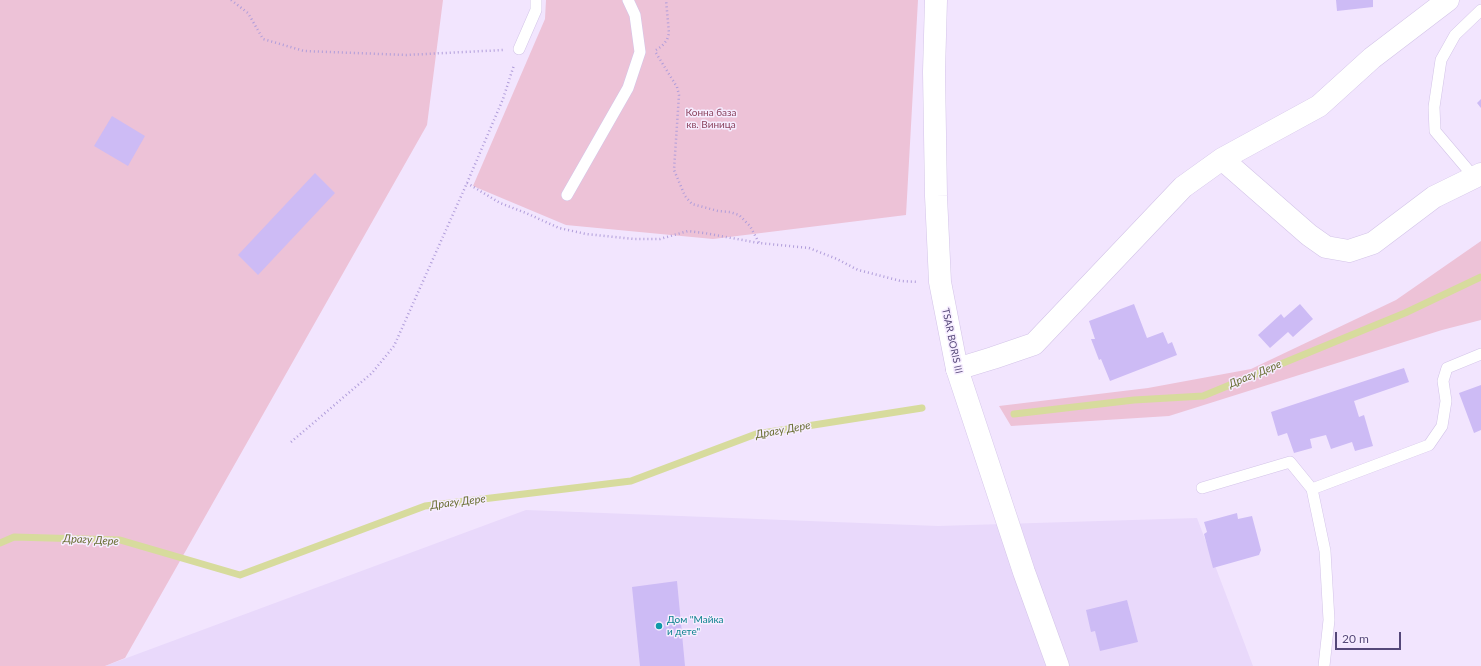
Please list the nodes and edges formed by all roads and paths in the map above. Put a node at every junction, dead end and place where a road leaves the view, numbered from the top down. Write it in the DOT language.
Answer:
graph roads {
  1 [pos="232,0"];
  2 [pos="536,0"];
  3 [pos="628,0"];
  4 [pos="666,0"];
  5 [pos="936,0"];
  6 [pos="1448,0"];
  7 [pos="1481,10"];
  8 [pos="520,49"];
  9 [pos="1222,160"];
  10 [pos="1478,176"];
  11 [pos="467,183"];
  12 [pos="567,195"];
  13 [pos="759,243"];
  14 [pos="940,282"];
  15 [pos="1481,354"];
  16 [pos="957,369"];
  17 [pos="291,442"];
  18 [pos="1202,488"];
  19 [pos="1312,489"];
  20 [pos="1058,666"];
  21 [pos="1324,666"];
  1 -- 8 [label="path"];
  2 -- 8 [label="lane"];
  3 -- 12 [label="lane"];
  4 -- 13 [label="path"];
  5 -- 14 [label="street, TSAR BORIS III"];
  6 -- 9 [label="street"];
  7 -- 10 [label="lane"];
  8 -- 11 [label="path"];
  9 -- 10 [label="street"];
  9 -- 16 [label="street"];
  11 -- 13 [label="path"];
  11 -- 17 [label="path"];
  13 -- 14 [label="path"];
  14 -- 16 [label="street, TSAR BORIS III"];
  15 -- 19 [label="lane"];
  16 -- 20 [label="street, TSAR BORIS III"];
  18 -- 19 [label="lane"];
  19 -- 21 [label="lane"];
}
